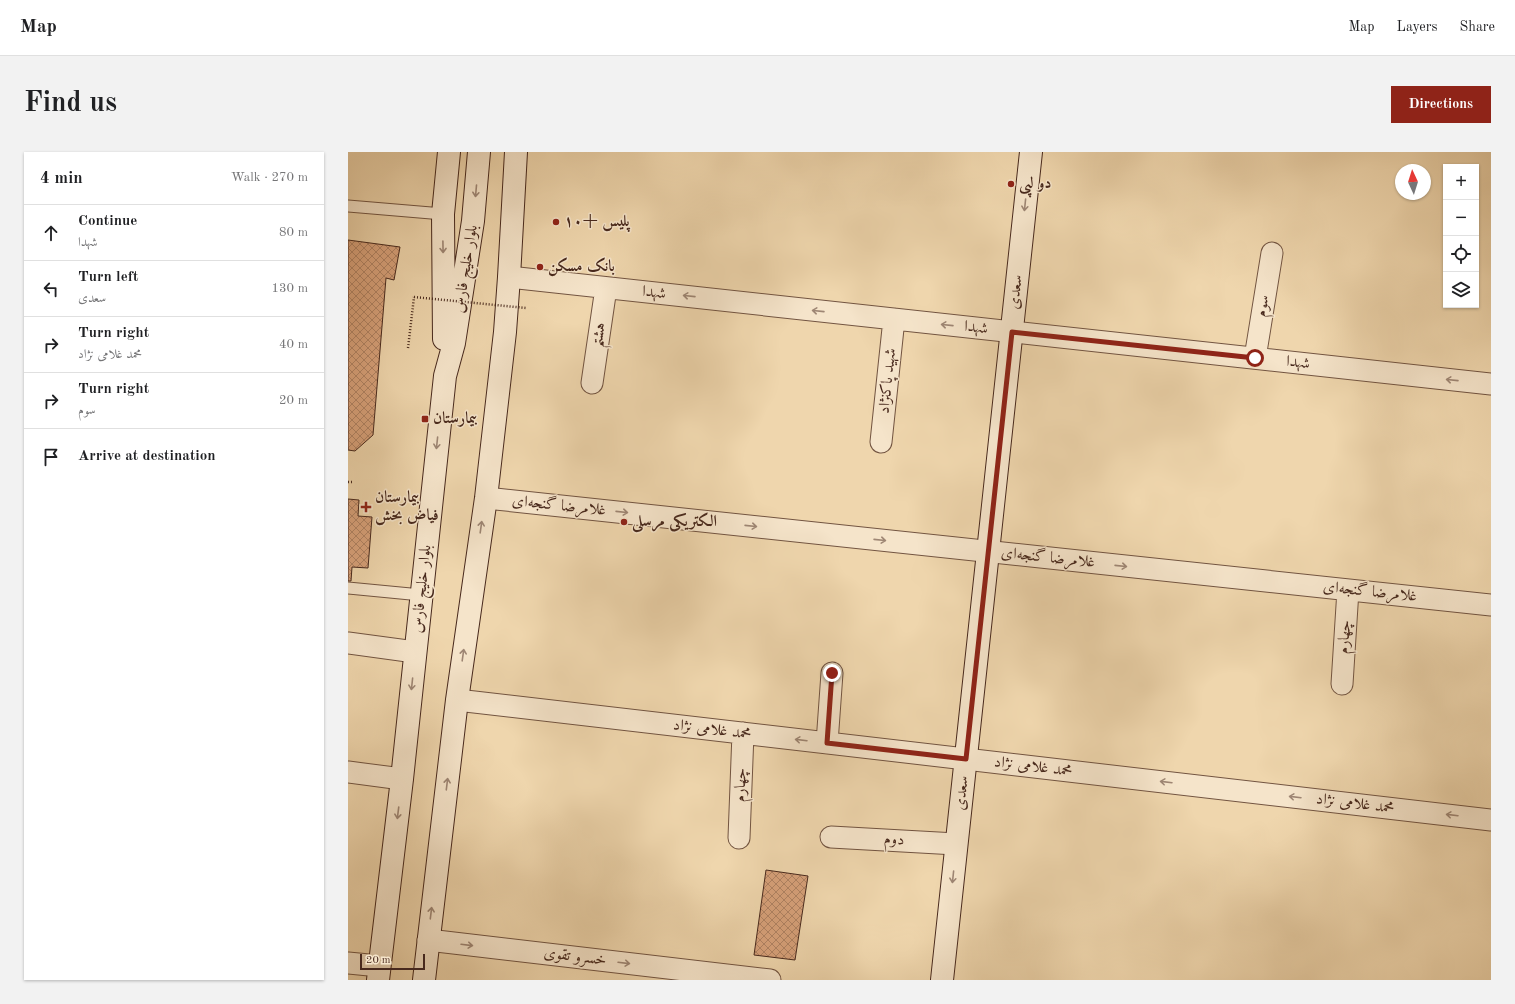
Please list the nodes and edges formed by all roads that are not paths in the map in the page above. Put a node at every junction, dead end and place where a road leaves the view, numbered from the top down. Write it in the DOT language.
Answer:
graph roads {
  1 [pos="449,152"];
  2 [pos="480,152"];
  3 [pos="1031,152"];
  4 [pos="517,157"];
  5 [pos="348,206"];
  6 [pos="443,214"];
  7 [pos="1272,253"];
  8 [pos="510,277"];
  9 [pos="606,288"];
  10 [pos="894,319"];
  11 [pos="1012,332"];
  12 [pos="1255,358"];
  13 [pos="445,376"];
  14 [pos="592,383"];
  15 [pos="1491,384"];
  16 [pos="881,442"];
  17 [pos="486,498"];
  18 [pos="988,551"];
  19 [pos="348,588"];
  20 [pos="1348,590"];
  21 [pos="421,595"];
  22 [pos="1491,605"];
  23 [pos="348,643"];
  24 [pos="415,652"];
  25 [pos="832,673"];
  26 [pos="1342,684"];
  27 [pos="456,700"];
  28 [pos="743,733"];
  29 [pos="827,743"];
  30 [pos="966,759"];
  31 [pos="348,772"];
  32 [pos="402,779"];
  33 [pos="1491,820"];
  34 [pos="832,837"];
  35 [pos="739,838"];
  36 [pos="956,844"];
  37 [pos="428,940"];
  38 [pos="348,963"];
  39 [pos="379,973"];
  40 [pos="424,980"];
  41 [pos="770,980"];
  42 [pos="942,980"];
  1 -- 6 [label="main road"];
  2 -- 13 [label="main road, بلوار خلیج فارس, one-way"];
  3 -- 11 [label="main road, سعدی, one-way"];
  4 -- 8 [label="main road"];
  5 -- 6 [label="lane"];
  6 -- 13 [label="main road, one-way"];
  7 -- 12 [label="street, سوم"];
  8 -- 9 [label="street, شهدا"];
  8 -- 17 [label="main road"];
  10 -- 9 [label="street, شهدا, one-way"];
  9 -- 14 [label="street, هشتم"];
  11 -- 10 [label="street, شهدا, one-way"];
  10 -- 16 [label="street, شهید پاکنژاد"];
  11 -- 12 [label="street, شهدا"];
  11 -- 18 [label="main road, سعدی"];
  15 -- 12 [label="street, شهدا, one-way"];
  13 -- 21 [label="main road, بلوار خلیج فارس, one-way"];
  17 -- 18 [label="street, غلامرضا گنجه‌ای, one-way"];
  27 -- 17 [label="main road, one-way"];
  18 -- 20 [label="street, غلامرضا گنجه‌ای, one-way"];
  18 -- 30 [label="main road, سعدی"];
  19 -- 21 [label="lane"];
  20 -- 22 [label="street, غلامرضا گنجه‌ای"];
  20 -- 26 [label="street, چهارم"];
  21 -- 24 [label="main road, بلوار خلیج فارس"];
  23 -- 24 [label="street"];
  24 -- 32 [label="main road, بلوار خلیج فارس, one-way"];
  25 -- 29 [label="street"];
  27 -- 28 [label="street, محمد غلامی نژاد"];
  37 -- 27 [label="main road, one-way"];
  29 -- 28 [label="street, محمد غلامی نژاد, one-way"];
  28 -- 35 [label="street, چهارم"];
  29 -- 30 [label="street, محمد غلامی نژاد"];
  33 -- 30 [label="street, محمد غلامی نژاد, one-way"];
  30 -- 36 [label="main road, سعدی"];
  31 -- 32 [label="street"];
  32 -- 39 [label="main road, بلوار خلیج فارس, one-way"];
  34 -- 36 [label="street, دوم"];
  36 -- 42 [label="main road, سعدی, one-way"];
  37 -- 40 [label="main road"];
  37 -- 41 [label="street, خسرو تقوی, one-way"];
  38 -- 39 [label="street"];
}
